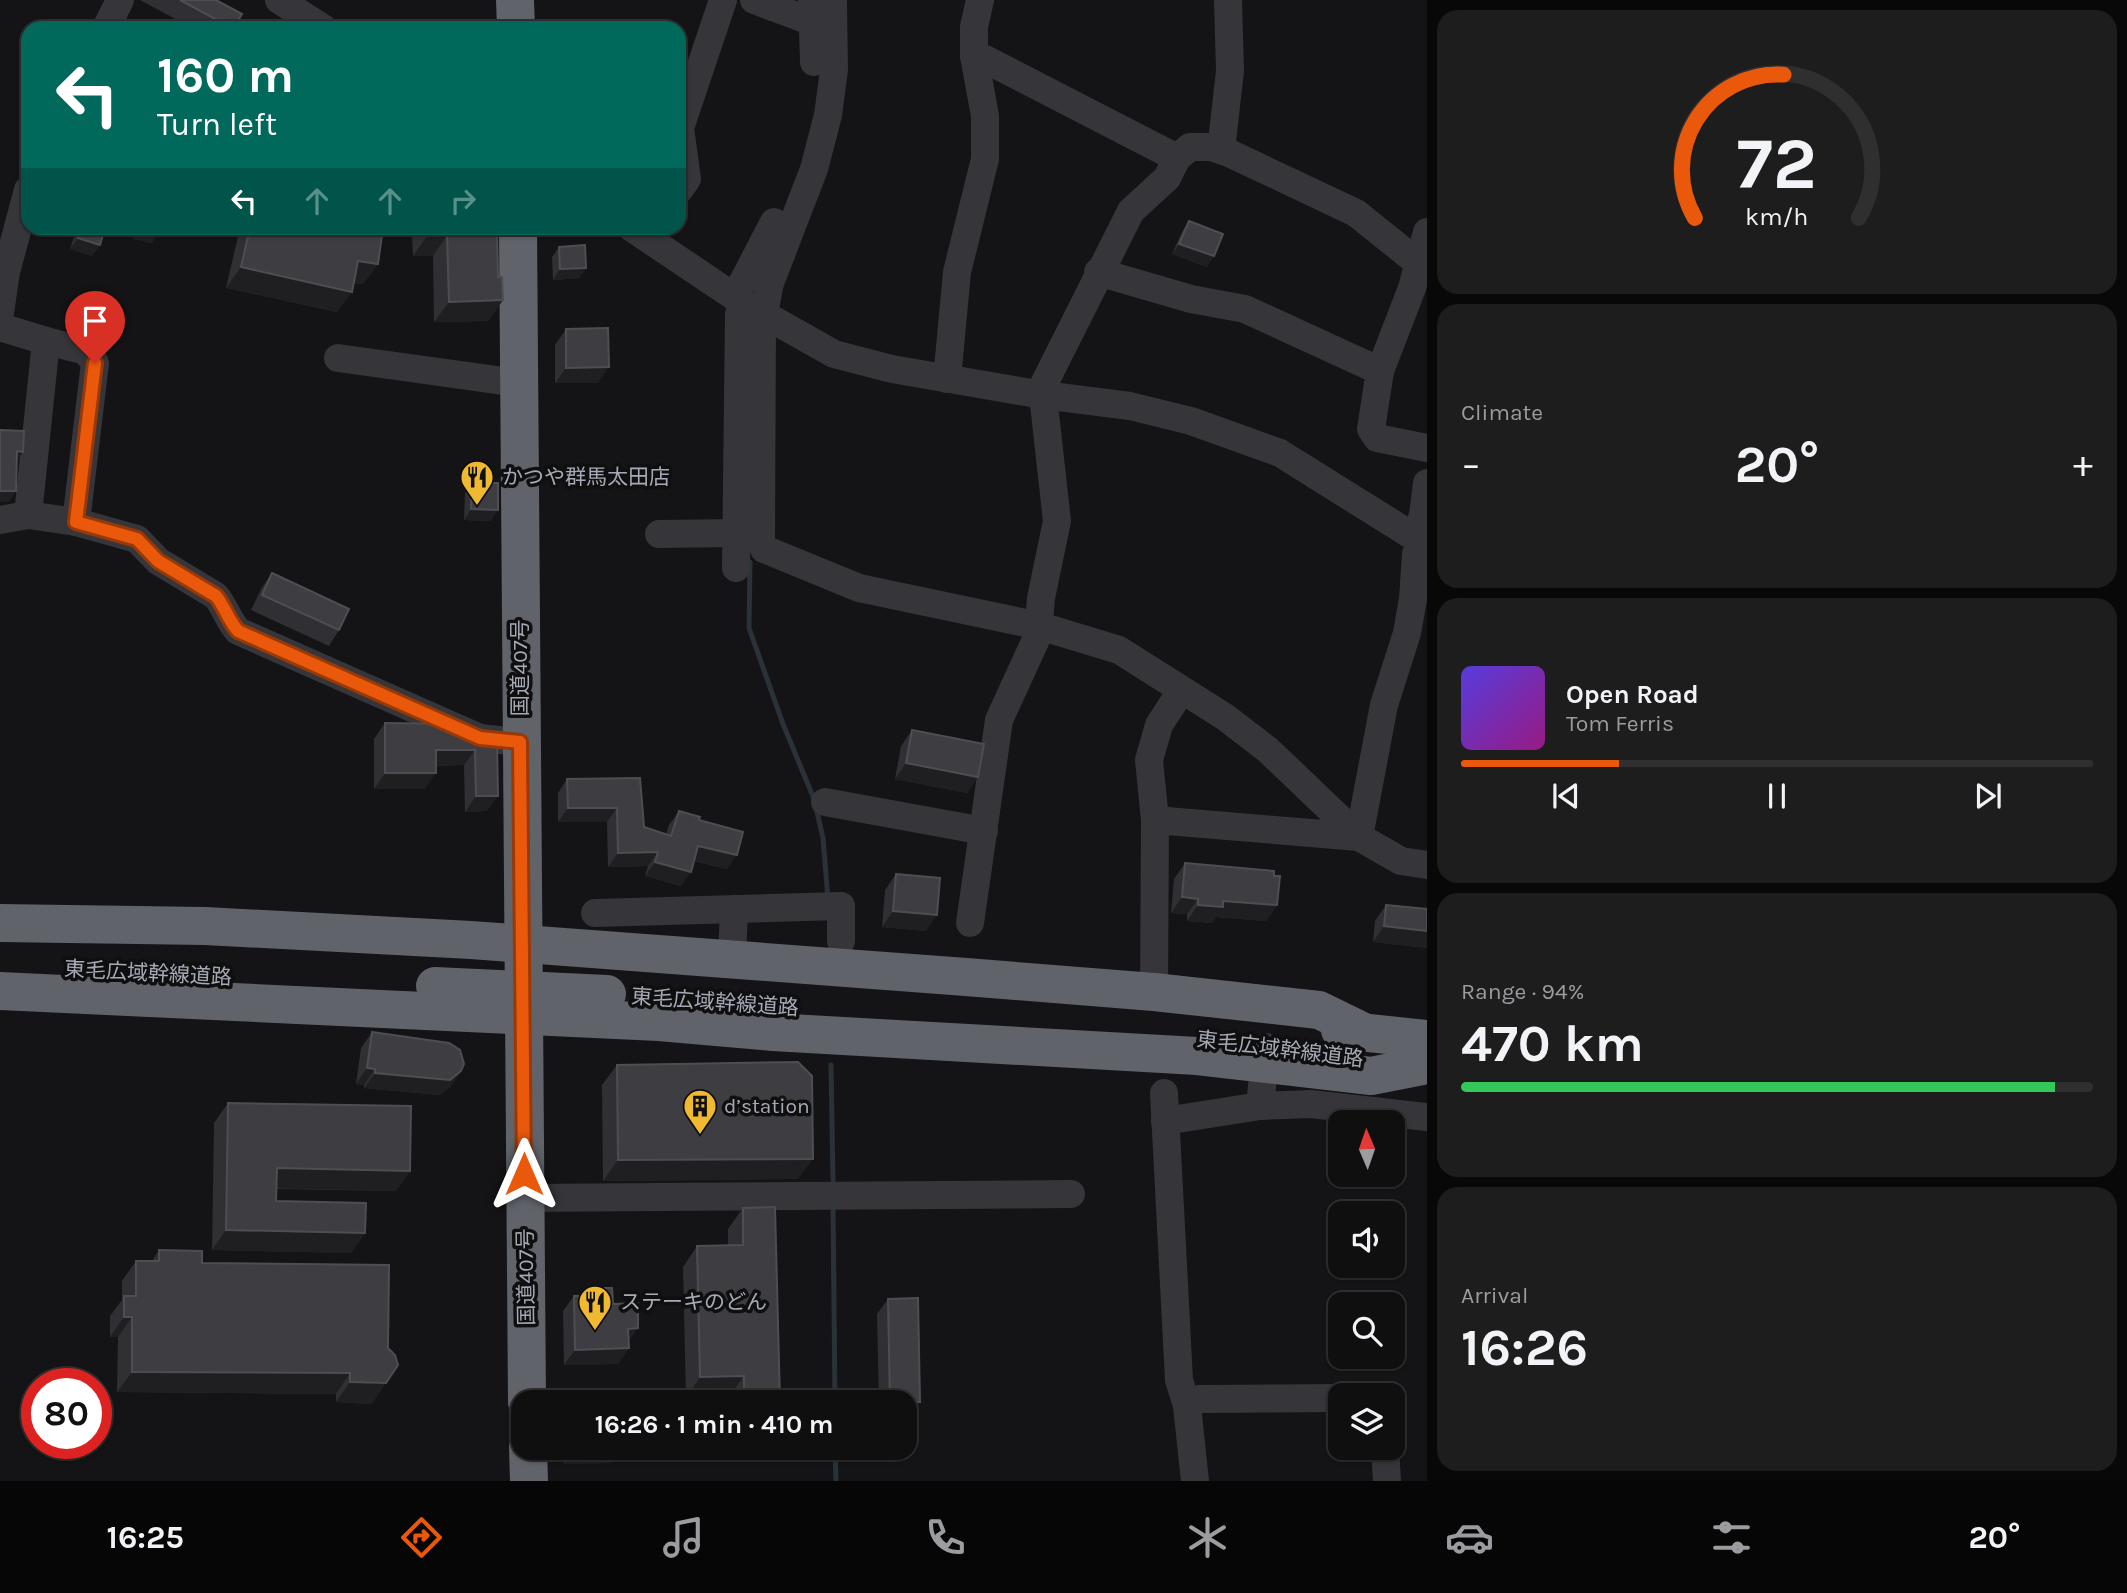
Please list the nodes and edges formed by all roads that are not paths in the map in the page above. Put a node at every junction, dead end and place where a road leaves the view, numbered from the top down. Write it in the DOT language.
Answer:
graph roads {
  1 [pos="279,0"];
  2 [pos="515,0"];
  3 [pos="723,0"];
  4 [pos="754,0"];
  5 [pos="833,0"];
  6 [pos="980,0"];
  7 [pos="1228,0"];
  8 [pos="812,11"];
  9 [pos="312,21"];
  10 [pos="516,21"];
  11 [pos="974,56"];
  12 [pos="814,62"];
  13 [pos="686,110"];
  14 [pos="807,128"];
  15 [pos="1222,150"];
  16 [pos="1177,158"];
  17 [pos="21,216"];
  18 [pos="1427,232"];
  19 [pos="518,235"];
  20 [pos="653,235"];
  21 [pos="1417,262"];
  22 [pos="1098,272"];
  23 [pos="747,304"];
  24 [pos="0,313"];
  25 [pos="0,327"];
  26 [pos="46,341"];
  27 [pos="338,358"];
  28 [pos="1380,371"];
  29 [pos="947,379"];
  30 [pos="518,383"];
  31 [pos="1043,395"];
  32 [pos="1427,448"];
  33 [pos="1427,483"];
  34 [pos="28,515"];
  35 [pos="0,520"];
  36 [pos="76,522"];
  37 [pos="737,533"];
  38 [pos="659,534"];
  39 [pos="1421,541"];
  40 [pos="736,569"];
  41 [pos="1040,626"];
  42 [pos="1181,691"];
  43 [pos="520,742"];
  44 [pos="825,802"];
  45 [pos="1155,820"];
  46 [pos="984,831"];
  47 [pos="1359,837"];
  48 [pos="1427,865"];
  49 [pos="734,909"];
  50 [pos="594,912"];
  51 [pos="0,923"];
  52 [pos="971,923"];
  53 [pos="841,941"];
  54 [pos="0,943"];
  55 [pos="522,944"];
  56 [pos="732,959"];
  57 [pos="0,966"];
  58 [pos="435,973"];
  59 [pos="606,982"];
  60 [pos="0,991"];
  61 [pos="1154,992"];
  62 [pos="524,1014"];
  63 [pos="1366,1033"];
  64 [pos="1265,1055"];
  65 [pos="1425,1057"];
  66 [pos="1164,1093"];
  67 [pos="1260,1106"];
  68 [pos="1427,1117"];
  69 [pos="1165,1121"];
  70 [pos="1071,1194"];
  71 [pos="524,1198"];
  72 [pos="527,1390"];
  73 [pos="1328,1398"];
  74 [pos="1187,1406"];
  75 [pos="528,1460"];
  76 [pos="1386,1460"];
  77 [pos="529,1481"];
  78 [pos="1195,1481"];
  79 [pos="1387,1481"];
  1 -- 9 [label="street"];
  2 -- 10 [label="highway"];
  3 -- 13 [label="street"];
  4 -- 8 [label="street"];
  5 -- 23 [label="street"];
  6 -- 11 [label="street"];
  7 -- 15 [label="street"];
  8 -- 12 [label="street"];
  11 -- 16 [label="street"];
  11 -- 29 [label="street"];
  14 -- 23 [label="street"];
  15 -- 16 [label="street"];
  15 -- 21 [label="street"];
  16 -- 22 [label="street"];
  17 -- 24 [label="street"];
  18 -- 21 [label="street"];
  19 -- 30 [label="highway, 国道407号"];
  20 -- 23 [label="street"];
  21 -- 28 [label="street"];
  22 -- 28 [label="street"];
  22 -- 31 [label="street"];
  23 -- 29 [label="street"];
  23 -- 37 [label="street"];
  23 -- 41 [label="street"];
  25 -- 26 [label="street"];
  26 -- 34 [label="street"];
  26 -- 36 [label="street"];
  27 -- 30 [label="street"];
  28 -- 32 [label="street"];
  29 -- 31 [label="street"];
  30 -- 43 [label="highway, 国道407号"];
  31 -- 39 [label="street"];
  31 -- 41 [label="street"];
  33 -- 39 [label="street"];
  34 -- 35 [label="street"];
  34 -- 36 [label="street"];
  36 -- 43 [label="street"];
  37 -- 38 [label="street"];
  37 -- 40 [label="street"];
  39 -- 47 [label="street"];
  41 -- 42 [label="street"];
  41 -- 46 [label="street"];
  42 -- 45 [label="street"];
  42 -- 47 [label="street"];
  43 -- 55 [label="highway, 国道407号"];
  44 -- 46 [label="street"];
  45 -- 47 [label="street"];
  45 -- 61 [label="street"];
  46 -- 52 [label="street"];
  47 -- 48 [label="street"];
  49 -- 50 [label="street"];
  49 -- 53 [label="street"];
  49 -- 56 [label="street"];
  51 -- 55 [label="highway"];
  54 -- 58 [label="highway, 東毛広域幹線道路"];
  55 -- 56 [label="highway"];
  55 -- 62 [label="highway, 国道407号"];
  56 -- 61 [label="highway"];
  57 -- 58 [label="highway, 東毛広域幹線道路"];
  58 -- 59 [label="highway, 東毛広域幹線道路, bridge"];
  59 -- 63 [label="highway, 東毛広域幹線道路"];
  59 -- 64 [label="highway, 東毛広域幹線道路"];
  60 -- 62 [label="highway"];
  61 -- 63 [label="highway"];
  62 -- 64 [label="highway"];
  62 -- 71 [label="highway, 国道407号"];
  63 -- 65 [label="highway, 東毛広域幹線道路"];
  64 -- 65 [label="highway"];
  64 -- 67 [label="street"];
  66 -- 69 [label="street"];
  67 -- 68 [label="street"];
  67 -- 69 [label="street"];
  69 -- 74 [label="street"];
  70 -- 71 [label="street"];
  71 -- 72 [label="highway, 国道407号"];
  73 -- 74 [label="street"];
  74 -- 78 [label="street"];
  75 -- 77 [label="highway"];
  76 -- 79 [label="street"];
}
